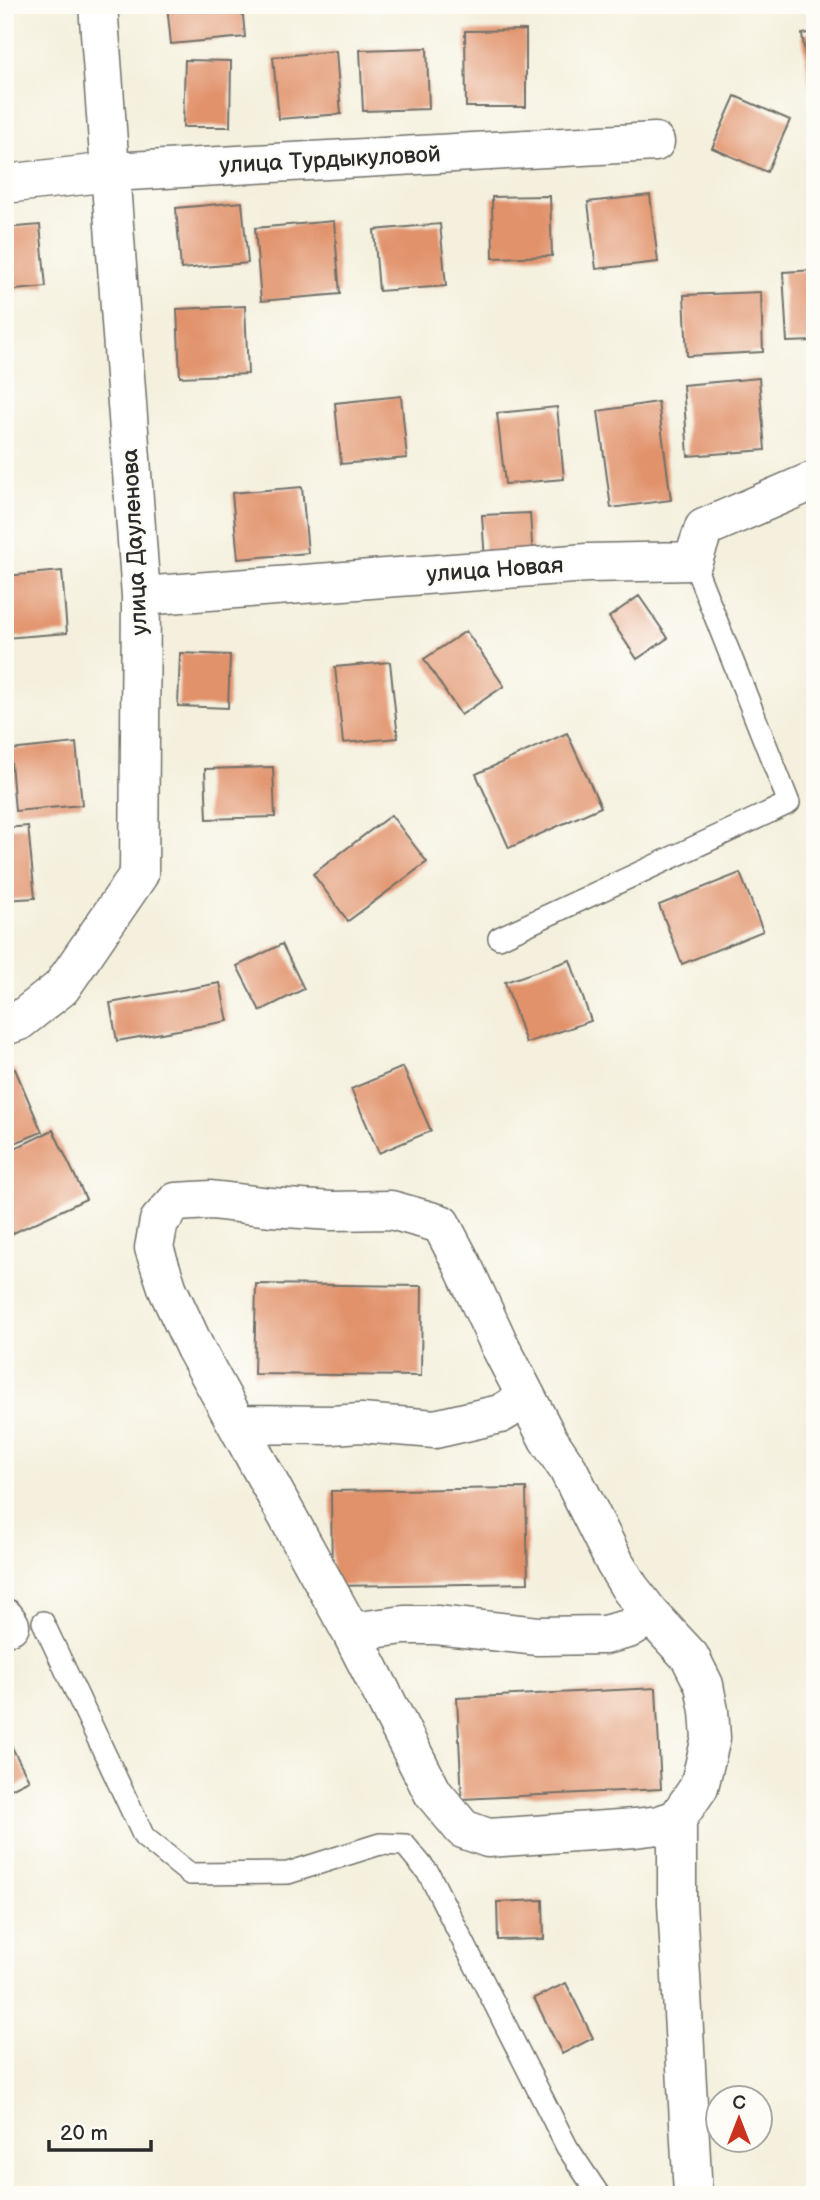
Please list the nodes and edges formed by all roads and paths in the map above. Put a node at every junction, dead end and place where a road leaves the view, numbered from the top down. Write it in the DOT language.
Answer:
graph roads {
  1 [pos="98,5"];
  2 [pos="655,142"];
  3 [pos="111,172"];
  4 [pos="5,184"];
  5 [pos="815,480"];
  6 [pos="693,561"];
  7 [pos="141,596"];
  8 [pos="499,938"];
  9 [pos="5,1026"];
  10 [pos="527,1398"];
  11 [pos="238,1424"];
  12 [pos="651,1615"];
  13 [pos="19,1622"];
  14 [pos="351,1632"];
  15 [pos="677,1819"];
  16 [pos="599,2195"];
  17 [pos="693,2195"];
  1 -- 3 [label="street, улица Дауленова"];
  2 -- 3 [label="street, улица Турдыкуловой"];
  3 -- 4 [label="street, улица Турдыкуловой"];
  3 -- 7 [label="street, улица Дауленова"];
  5 -- 6 [label="street"];
  6 -- 7 [label="street, улица Новая"];
  6 -- 8 [label="lane"];
  7 -- 9 [label="street, улица Дауленова"];
  10 -- 11 [label="street"];
  10 -- 11 [label="street"];
  10 -- 12 [label="street"];
  11 -- 14 [label="street"];
  12 -- 14 [label="street"];
  12 -- 15 [label="street"];
  13 -- 16 [label="lane"];
  14 -- 15 [label="street"];
  15 -- 17 [label="street"];
}
